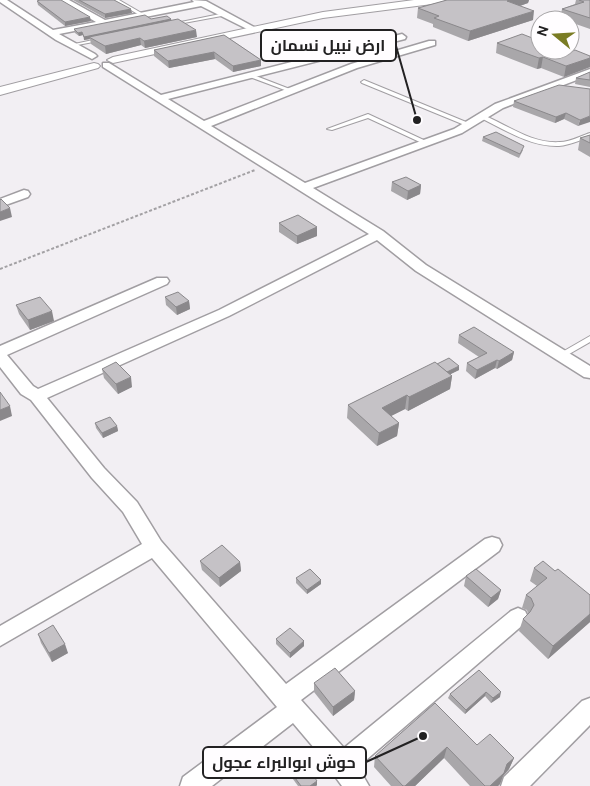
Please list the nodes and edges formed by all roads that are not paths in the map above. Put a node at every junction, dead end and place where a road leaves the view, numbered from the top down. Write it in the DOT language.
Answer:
graph roads {
  1 [pos="2,0"];
  2 [pos="116,0"];
  3 [pos="409,0"];
  4 [pos="440,0"];
  5 [pos="67,2"];
  6 [pos="80,2"];
  7 [pos="200,2"];
  8 [pos="225,14"];
  9 [pos="143,15"];
  10 [pos="104,23"];
  11 [pos="167,26"];
  12 [pos="250,26"];
  13 [pos="52,33"];
  14 [pos="110,37"];
  15 [pos="402,38"];
  16 [pos="432,43"];
  17 [pos="72,45"];
  18 [pos="110,60"];
  19 [pos="90,61"];
  20 [pos="590,72"];
  21 [pos="249,75"];
  22 [pos="364,82"];
  23 [pos="0,84"];
  24 [pos="557,86"];
  25 [pos="576,89"];
  26 [pos="0,91"];
  27 [pos="292,91"];
  28 [pos="160,98"];
  29 [pos="483,117"];
  30 [pos="204,125"];
  31 [pos="468,125"];
  32 [pos="330,130"];
  33 [pos="590,136"];
  34 [pos="426,143"];
  35 [pos="303,188"];
  36 [pos="24,194"];
  37 [pos="0,204"];
  38 [pos="378,234"];
  39 [pos="162,281"];
  40 [pos="590,339"];
  41 [pos="561,355"];
  42 [pos="0,358"];
  43 [pos="590,373"];
  44 [pos="37,396"];
  45 [pos="492,545"];
  46 [pos="154,547"];
  47 [pos="518,617"];
  48 [pos="0,637"];
  49 [pos="289,704"];
  50 [pos="590,709"];
  51 [pos="342,765"];
  52 [pos="192,786"];
  53 [pos="357,786"];
  54 [pos="513,786"];
  1 -- 13 [label="street"];
  2 -- 9 [label="lane"];
  3 -- 12 [label="street"];
  4 -- 18 [label="street"];
  5 -- 6 [label="street"];
  5 -- 10 [label="street"];
  7 -- 8 [label="street"];
  7 -- 9 [label="street"];
  8 -- 11 [label="lane"];
  8 -- 12 [label="street"];
  9 -- 10 [label="street"];
  10 -- 13 [label="street"];
  12 -- 18 [label="street"];
  13 -- 17 [label="street"];
  14 -- 17 [label="lane"];
  15 -- 21 [label="street"];
  16 -- 27 [label="street"];
  17 -- 19 [label="street"];
  18 -- 19 [label="street"];
  18 -- 28 [label="street"];
  19 -- 23 [label="street"];
  19 -- 26 [label="street"];
  20 -- 24 [label="street"];
  21 -- 27 [label="lane"];
  21 -- 28 [label="street"];
  22 -- 31 [label="lane"];
  24 -- 25 [label="street"];
  24 -- 29 [label="street"];
  27 -- 30 [label="street"];
  28 -- 30 [label="street"];
  29 -- 31 [label="street"];
  29 -- 33 [label="lane"];
  30 -- 35 [label="street"];
  31 -- 34 [label="street"];
  32 -- 34 [label="lane"];
  34 -- 35 [label="street"];
  35 -- 38 [label="street"];
  36 -- 37 [label="street"];
  38 -- 41 [label="street"];
  38 -- 44 [label="street"];
  39 -- 42 [label="street"];
  40 -- 41 [label="lane"];
  41 -- 43 [label="street"];
  42 -- 44 [label="street"];
  44 -- 46 [label="street"];
  45 -- 49 [label="street"];
  46 -- 48 [label="street"];
  46 -- 49 [label="street"];
  47 -- 51 [label="street"];
  49 -- 51 [label="street"];
  49 -- 52 [label="street"];
  50 -- 54 [label="street"];
  51 -- 53 [label="street"];
}
